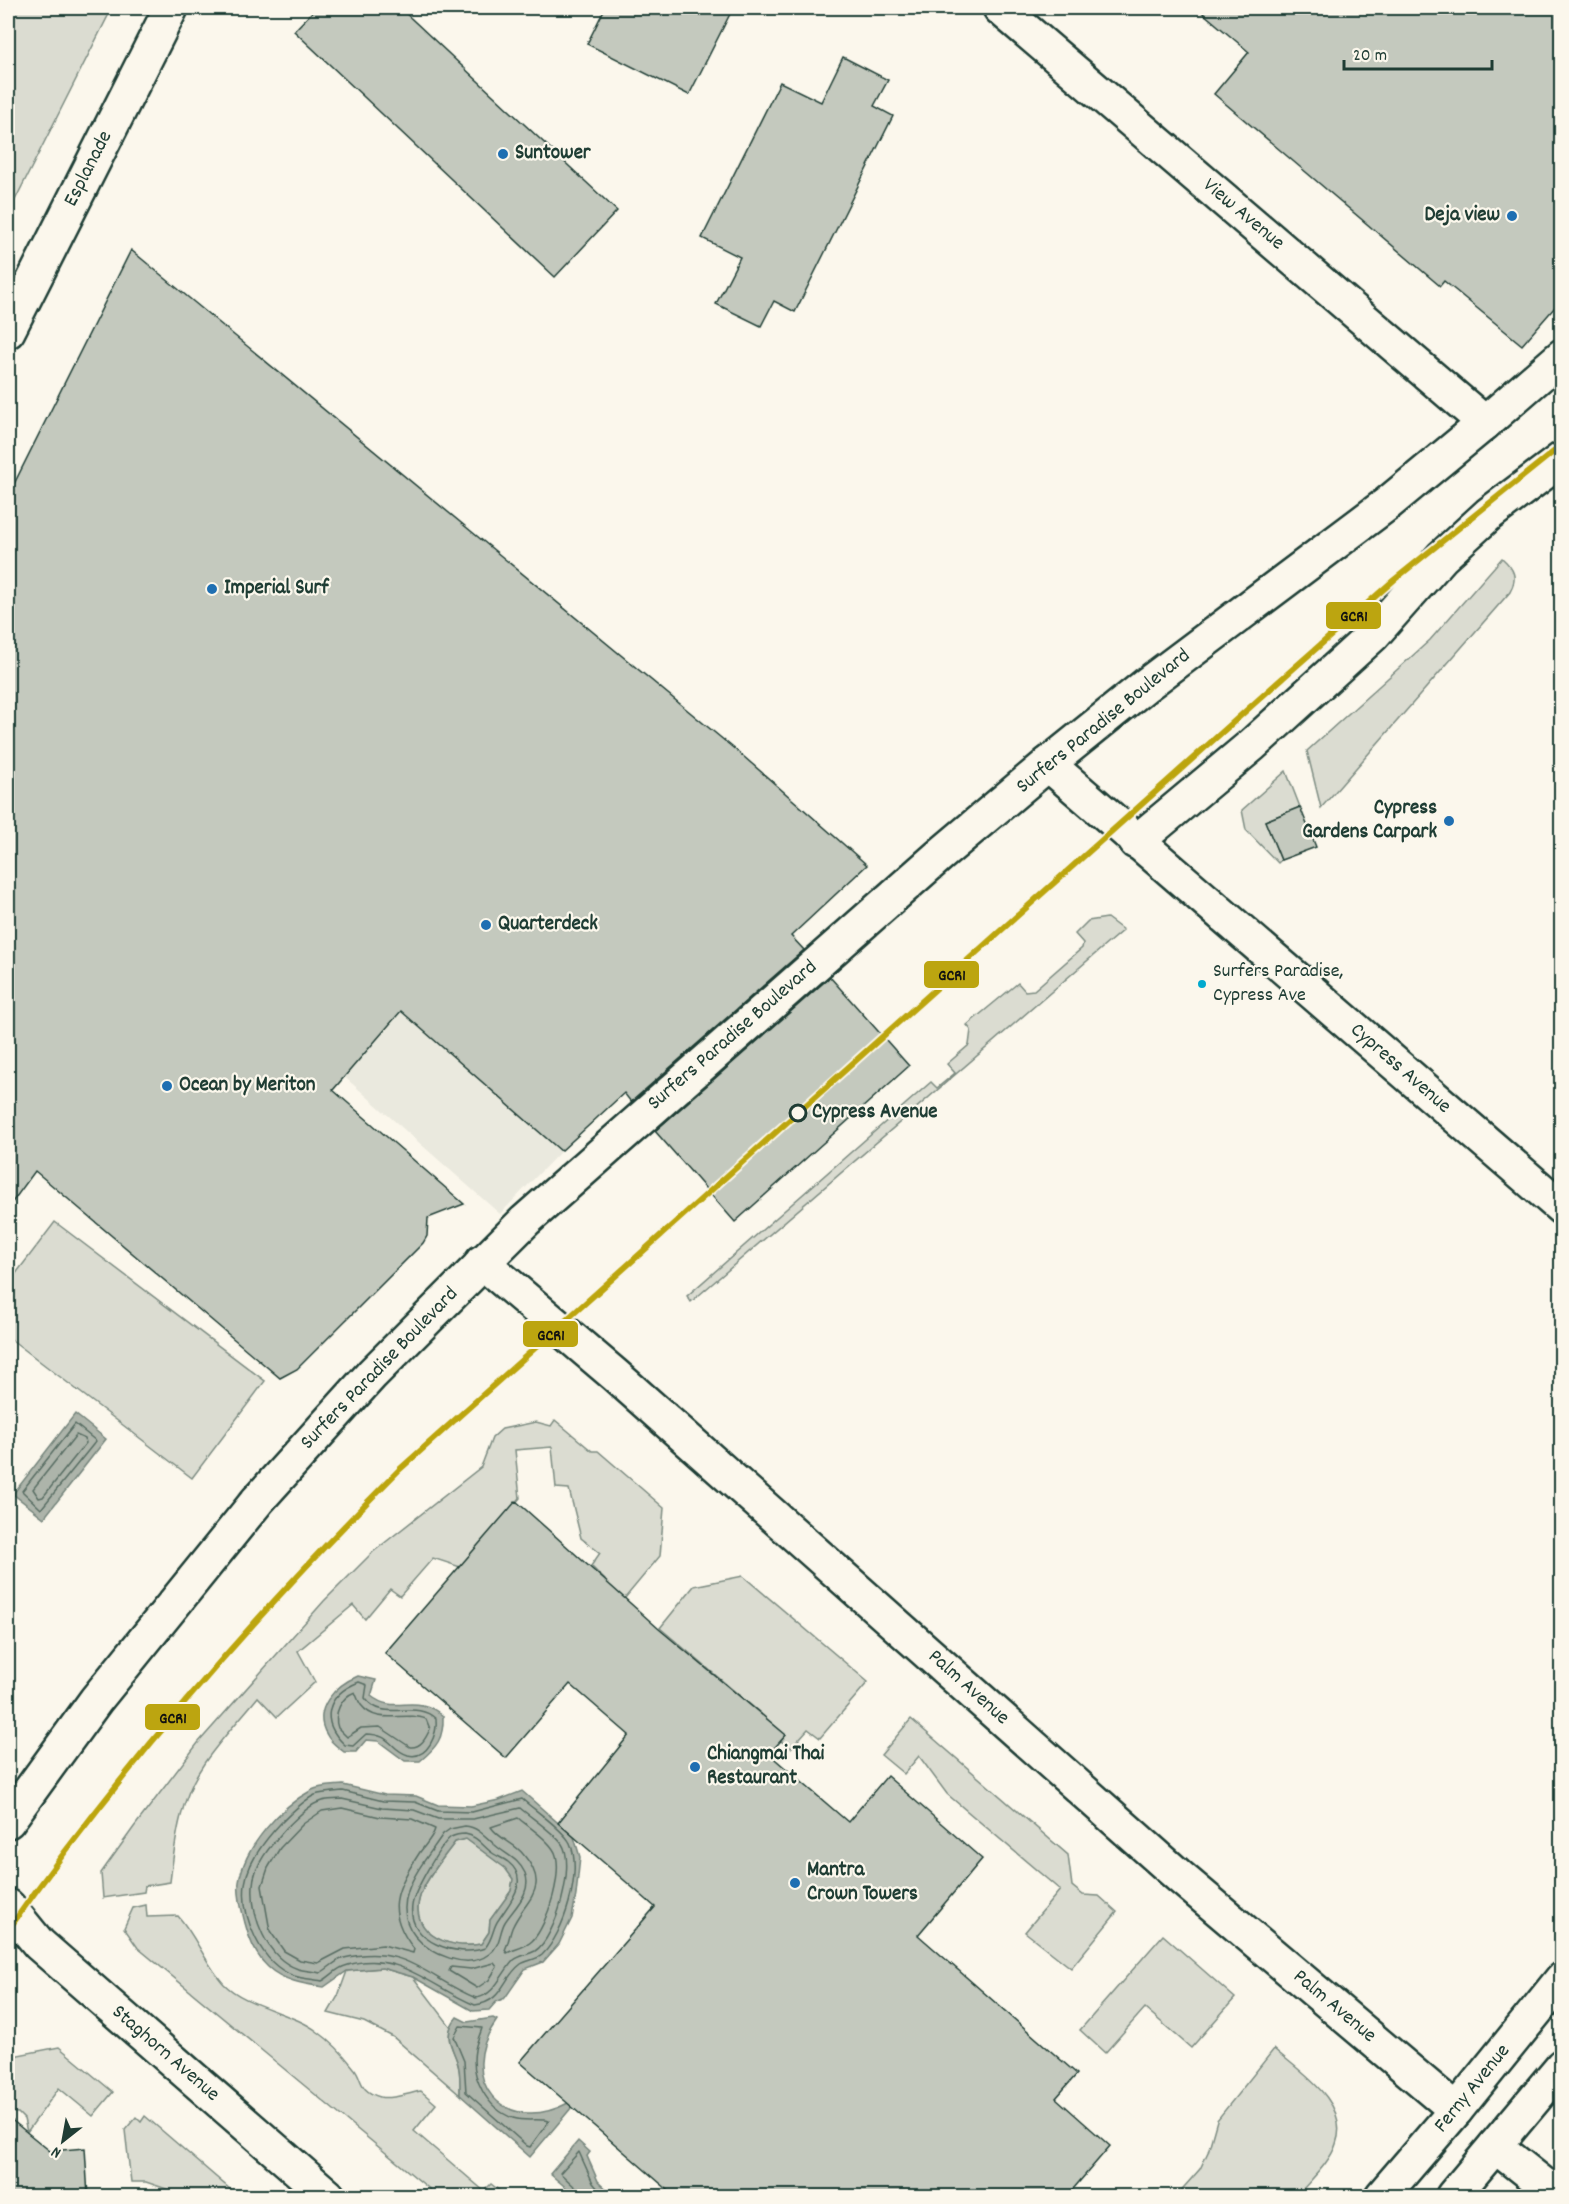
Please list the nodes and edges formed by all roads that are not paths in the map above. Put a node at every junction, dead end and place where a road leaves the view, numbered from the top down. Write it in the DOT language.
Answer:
graph roads {
  1 [pos="171,8"];
  2 [pos="1000,8"];
  3 [pos="8,331"];
  4 [pos="1562,356"];
  5 [pos="1485,423"];
  6 [pos="1562,459"];
  7 [pos="1048,764"];
  8 [pos="1136,842"];
  9 [pos="1562,1208"];
  10 [pos="482,1262"];
  11 [pos="8,1821"];
  12 [pos="8,1906"];
  13 [pos="1562,1979"];
  14 [pos="1562,2066"];
  15 [pos="1456,2110"];
  16 [pos="1495,2146"];
  17 [pos="328,2196"];
  18 [pos="1382,2196"];
  19 [pos="1453,2196"];
  20 [pos="1558,2196"];
  1 -- 3 [label="main road, Esplanade"];
  2 -- 5 [label="main road, View Avenue"];
  4 -- 5 [label="main road, Surfers Paradise Boulevard"];
  5 -- 7 [label="main road, Surfers Paradise Boulevard"];
  6 -- 8 [label="main road"];
  7 -- 8 [label="main road, Cypress Avenue"];
  7 -- 10 [label="main road, Surfers Paradise Boulevard"];
  8 -- 9 [label="main road, Cypress Avenue"];
  10 -- 11 [label="main road, Surfers Paradise Boulevard"];
  10 -- 15 [label="main road, Palm Avenue"];
  12 -- 17 [label="main road, Staghorn Avenue"];
  13 -- 15 [label="main road, Ferny Avenue"];
  14 -- 16 [label="main road"];
  15 -- 18 [label="main road, Ferny Avenue"];
  16 -- 19 [label="main road"];
  16 -- 20 [label="main road"];
}
